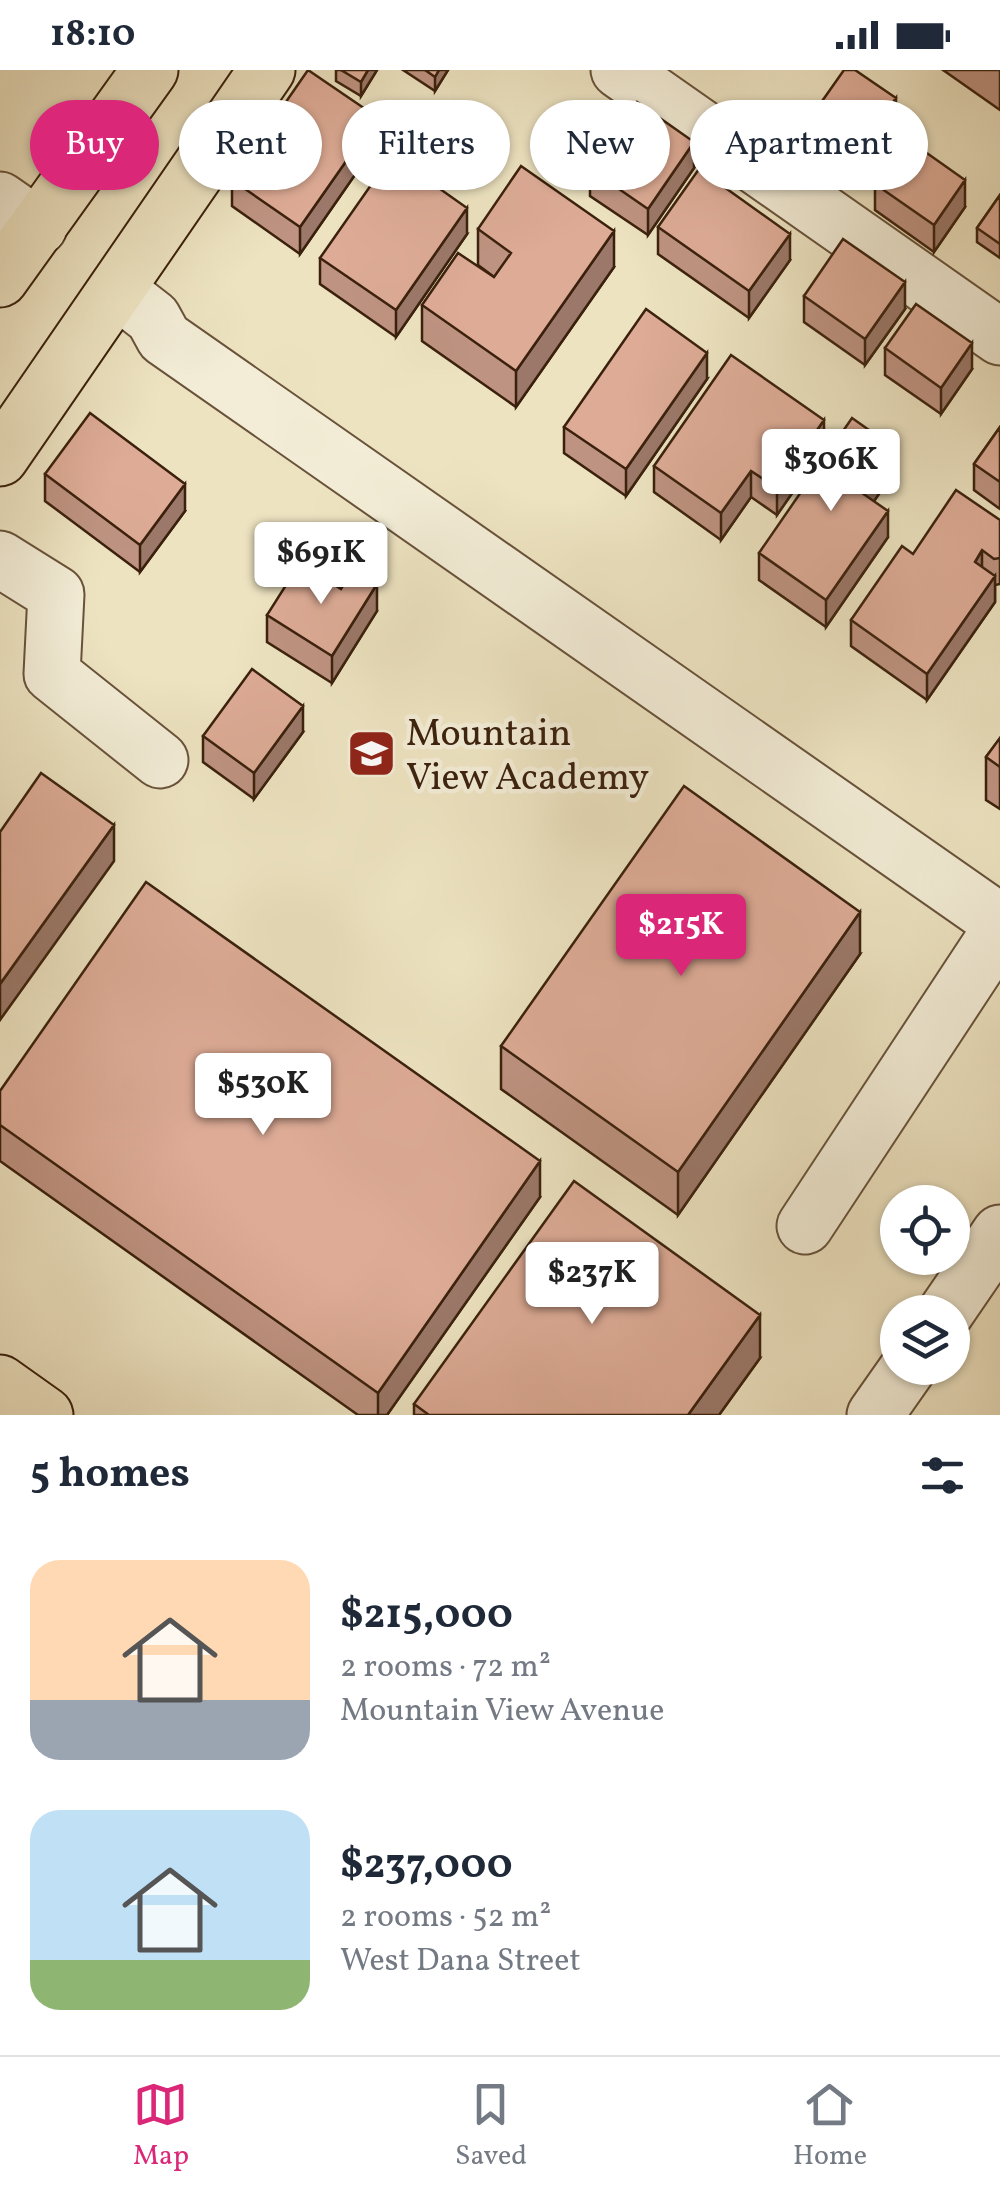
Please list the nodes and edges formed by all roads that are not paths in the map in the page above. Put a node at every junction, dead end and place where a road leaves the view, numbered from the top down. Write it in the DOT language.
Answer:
graph roads {
  1 [pos="150,70"];
  2 [pos="267,70"];
  3 [pos="618,70"];
  4 [pos="19,213"];
  5 [pos="0,278"];
  6 [pos="117,290"];
  7 [pos="1000,338"];
  8 [pos="0,458"];
  9 [pos="0,559"];
  10 [pos="160,760"];
  11 [pos="1000,922"];
  12 [pos="1000,930"];
  13 [pos="805,1226"];
  14 [pos="1000,1234"];
  15 [pos="958,1295"];
  16 [pos="0,1384"];
  17 [pos="896,1385"];
  18 [pos="45,1415"];
  19 [pos="876,1415"];
  1 -- 4 [label="main road"];
  2 -- 6 [label="main road"];
  3 -- 7 [label="street"];
  4 -- 5 [label="main road"];
  6 -- 8 [label="main road"];
  6 -- 11 [label="street"];
  9 -- 10 [label="street"];
  12 -- 13 [label="street"];
  14 -- 15 [label="street"];
  16 -- 18 [label="main road"];
  17 -- 19 [label="street"];
}
